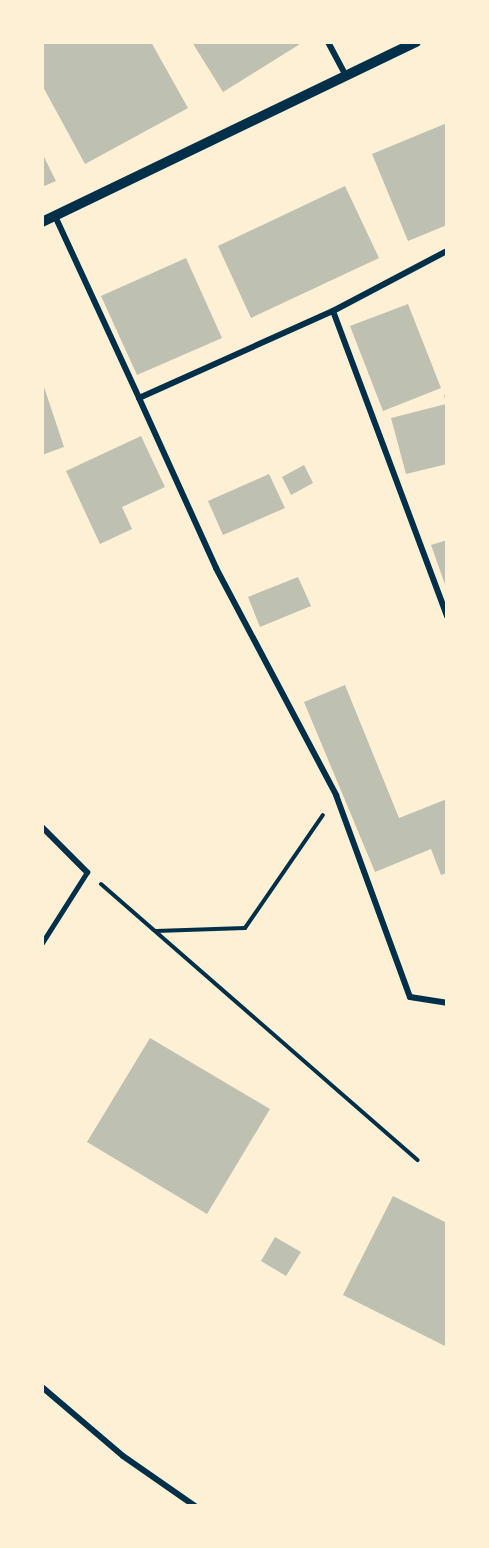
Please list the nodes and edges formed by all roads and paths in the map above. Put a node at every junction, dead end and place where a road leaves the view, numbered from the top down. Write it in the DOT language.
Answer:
graph roads {
  1 [pos="328,42"];
  2 [pos="416,42"];
  3 [pos="346,76"];
  4 [pos="55,216"];
  5 [pos="42,222"];
  6 [pos="447,250"];
  7 [pos="333,311"];
  8 [pos="139,398"];
  9 [pos="447,616"];
  10 [pos="336,795"];
  11 [pos="42,827"];
  12 [pos="87,872"];
  13 [pos="155,931"];
  14 [pos="42,943"];
  15 [pos="447,1004"];
  16 [pos="417,1160"];
  17 [pos="42,1387"];
  18 [pos="195,1506"];
  1 -- 3 [label="street"];
  2 -- 3 [label="street"];
  3 -- 4 [label="street"];
  4 -- 5 [label="street"];
  4 -- 8 [label="street"];
  6 -- 7 [label="street"];
  7 -- 8 [label="street"];
  7 -- 9 [label="street"];
  8 -- 10 [label="street"];
  10 -- 13 [label="path"];
  10 -- 15 [label="street"];
  11 -- 12 [label="street"];
  12 -- 13 [label="path"];
  12 -- 14 [label="lane"];
  13 -- 16 [label="path"];
  17 -- 18 [label="street"];
}
